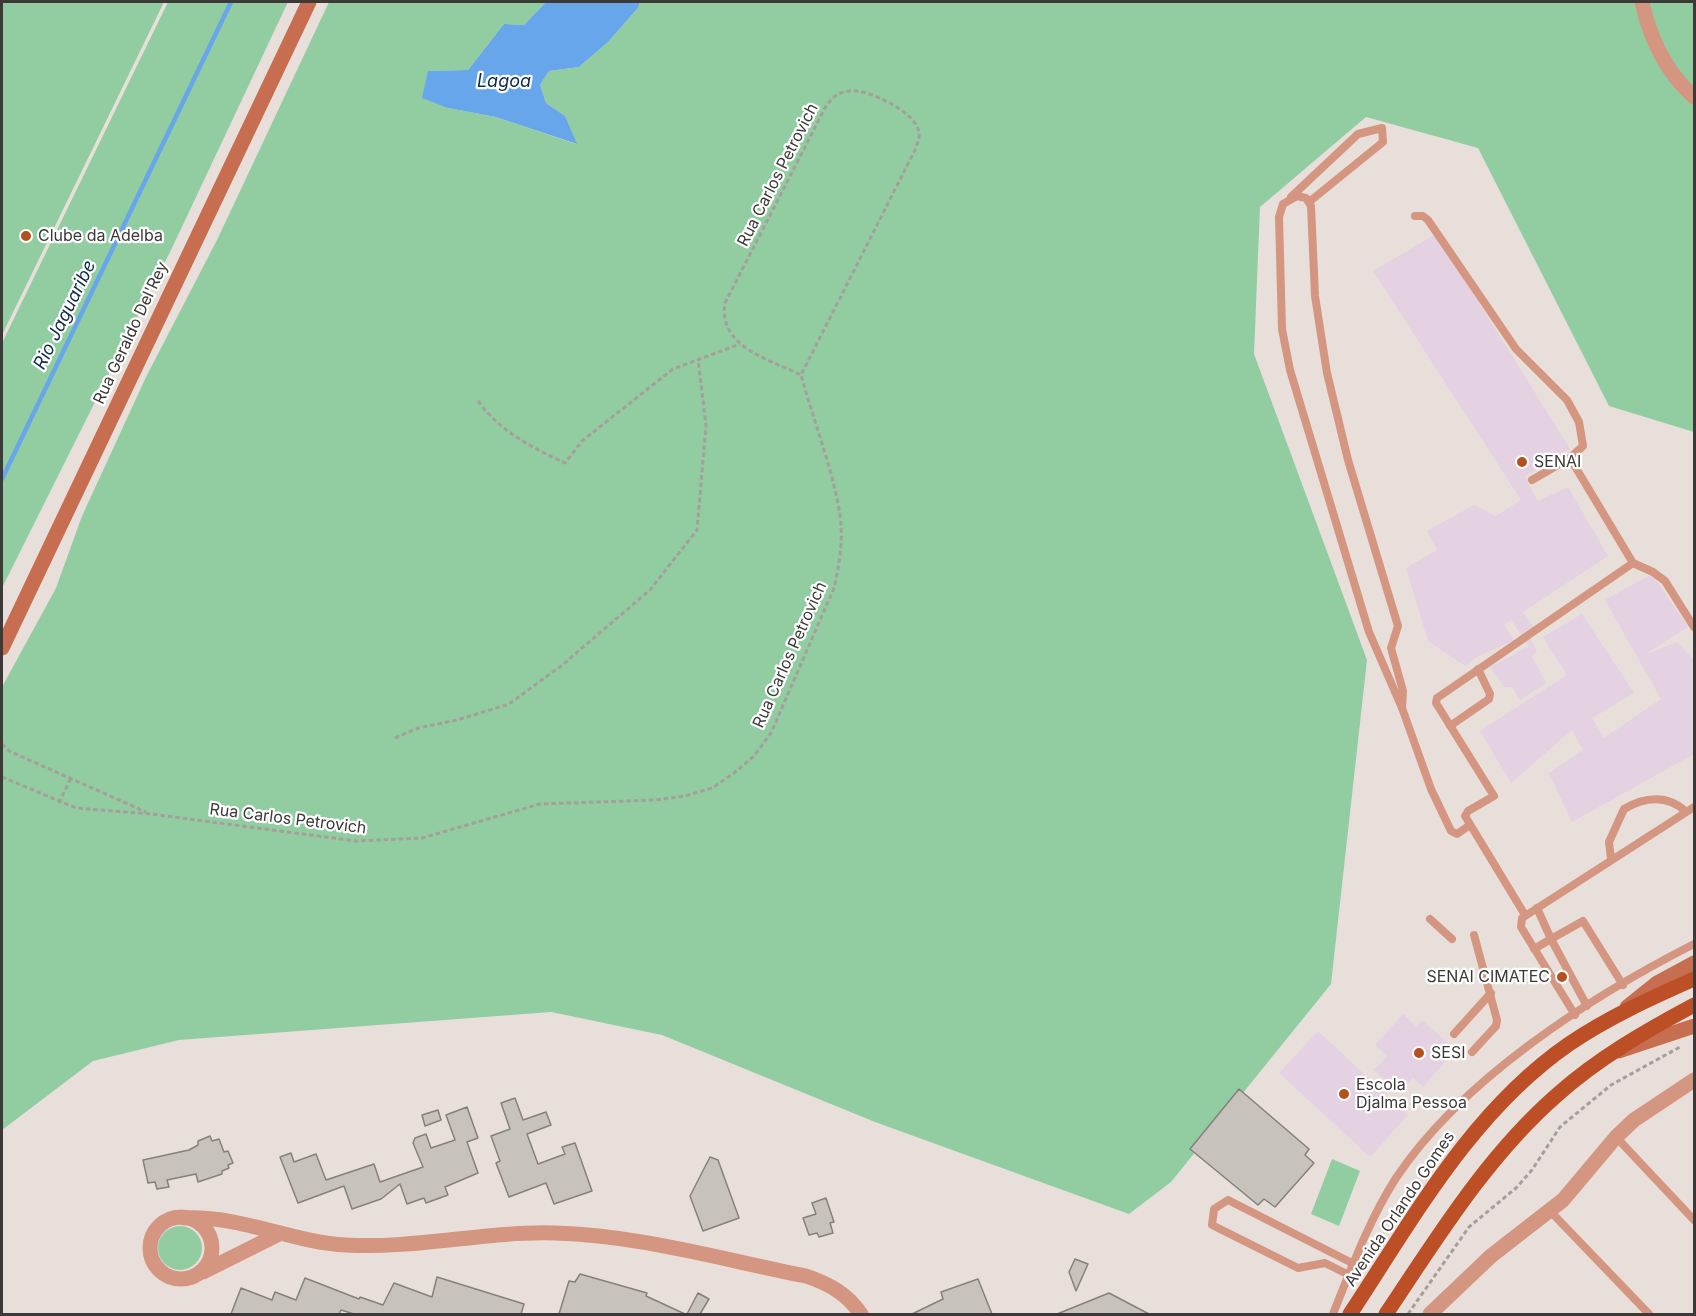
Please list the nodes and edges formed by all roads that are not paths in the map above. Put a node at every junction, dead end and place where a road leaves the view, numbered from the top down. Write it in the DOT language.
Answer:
graph roads {
  1 [pos="309,2"];
  2 [pos="1642,2"];
  3 [pos="1695,97"];
  4 [pos="1309,202"];
  5 [pos="1284,204"];
  6 [pos="1415,216"];
  7 [pos="1570,458"];
  8 [pos="1532,480"];
  9 [pos="1633,563"];
  10 [pos="1695,627"];
  11 [pos="2,648"];
  12 [pos="1478,669"];
  13 [pos="1402,708"];
  14 [pos="1450,726"];
  15 [pos="1690,809"];
  16 [pos="1470,825"];
  17 [pos="1611,859"];
  18 [pos="1537,908"];
  19 [pos="1526,915"];
  20 [pos="1430,919"];
  21 [pos="1474,935"];
  22 [pos="1452,939"];
  23 [pos="1551,939"];
  24 [pos="1695,944"];
  25 [pos="1534,949"];
  26 [pos="1695,963"];
  27 [pos="1695,979"];
  28 [pos="1623,985"];
  29 [pos="1491,993"];
  30 [pos="1695,1005"];
  31 [pos="1587,1006"];
  32 [pos="1620,1012"];
  33 [pos="1575,1015"];
  34 [pos="1695,1026"];
  35 [pos="1454,1034"];
  36 [pos="1472,1052"];
  37 [pos="1617,1052"];
  38 [pos="1695,1080"];
  39 [pos="1616,1137"];
  40 [pos="1550,1210"];
  41 [pos="184,1218"];
  42 [pos="1695,1220"];
  43 [pos="281,1233"];
  44 [pos="1354,1264"];
  45 [pos="199,1274"];
  46 [pos="1349,1275"];
  47 [pos="861,1314"];
  48 [pos="1333,1314"];
  49 [pos="1350,1314"];
  50 [pos="1386,1314"];
  51 [pos="1430,1314"];
  52 [pos="1649,1314"];
  1 -- 11 [label="main road, Rua Geraldo Del'Rey"];
  2 -- 3 [label="street"];
  4 -- 5 [label="lane"];
  4 -- 5 [label="lane"];
  4 -- 13 [label="lane"];
  5 -- 13 [label="lane"];
  6 -- 7 [label="lane"];
  7 -- 8 [label="lane"];
  7 -- 9 [label="lane"];
  9 -- 10 [label="lane"];
  9 -- 12 [label="lane"];
  12 -- 14 [label="lane"];
  12 -- 14 [label="lane"];
  13 -- 16 [label="lane"];
  14 -- 16 [label="lane"];
  15 -- 17 [label="lane"];
  15 -- 17 [label="lane"];
  16 -- 19 [label="lane"];
  17 -- 18 [label="lane"];
  18 -- 19 [label="lane"];
  18 -- 23 [label="lane"];
  19 -- 25 [label="lane"];
  20 -- 22 [label="lane"];
  21 -- 29 [label="lane"];
  23 -- 25 [label="lane"];
  23 -- 28 [label="lane"];
  23 -- 31 [label="lane"];
  24 -- 28 [label="lane"];
  25 -- 33 [label="lane"];
  26 -- 32 [label="main road, Avenida Orlando Gomes"];
  27 -- 32 [label="main road, Avenida Orlando Gomes"];
  28 -- 31 [label="lane"];
  29 -- 35 [label="lane"];
  29 -- 36 [label="lane"];
  30 -- 37 [label="main road"];
  31 -- 33 [label="lane"];
  32 -- 49 [label="main road, Avenida Orlando Gomes"];
  33 -- 44 [label="lane"];
  34 -- 37 [label="main road"];
  37 -- 50 [label="main road"];
  38 -- 39 [label="street"];
  39 -- 40 [label="street"];
  39 -- 42 [label="lane"];
  40 -- 51 [label="street"];
  40 -- 52 [label="lane"];
  41 -- 43 [label="street"];
  41 -- 45 [label="street"];
  41 -- 45 [label="street"];
  43 -- 45 [label="street"];
  43 -- 47 [label="street"];
  44 -- 46 [label="lane"];
  44 -- 46 [label="lane"];
  46 -- 48 [label="lane"];
}
